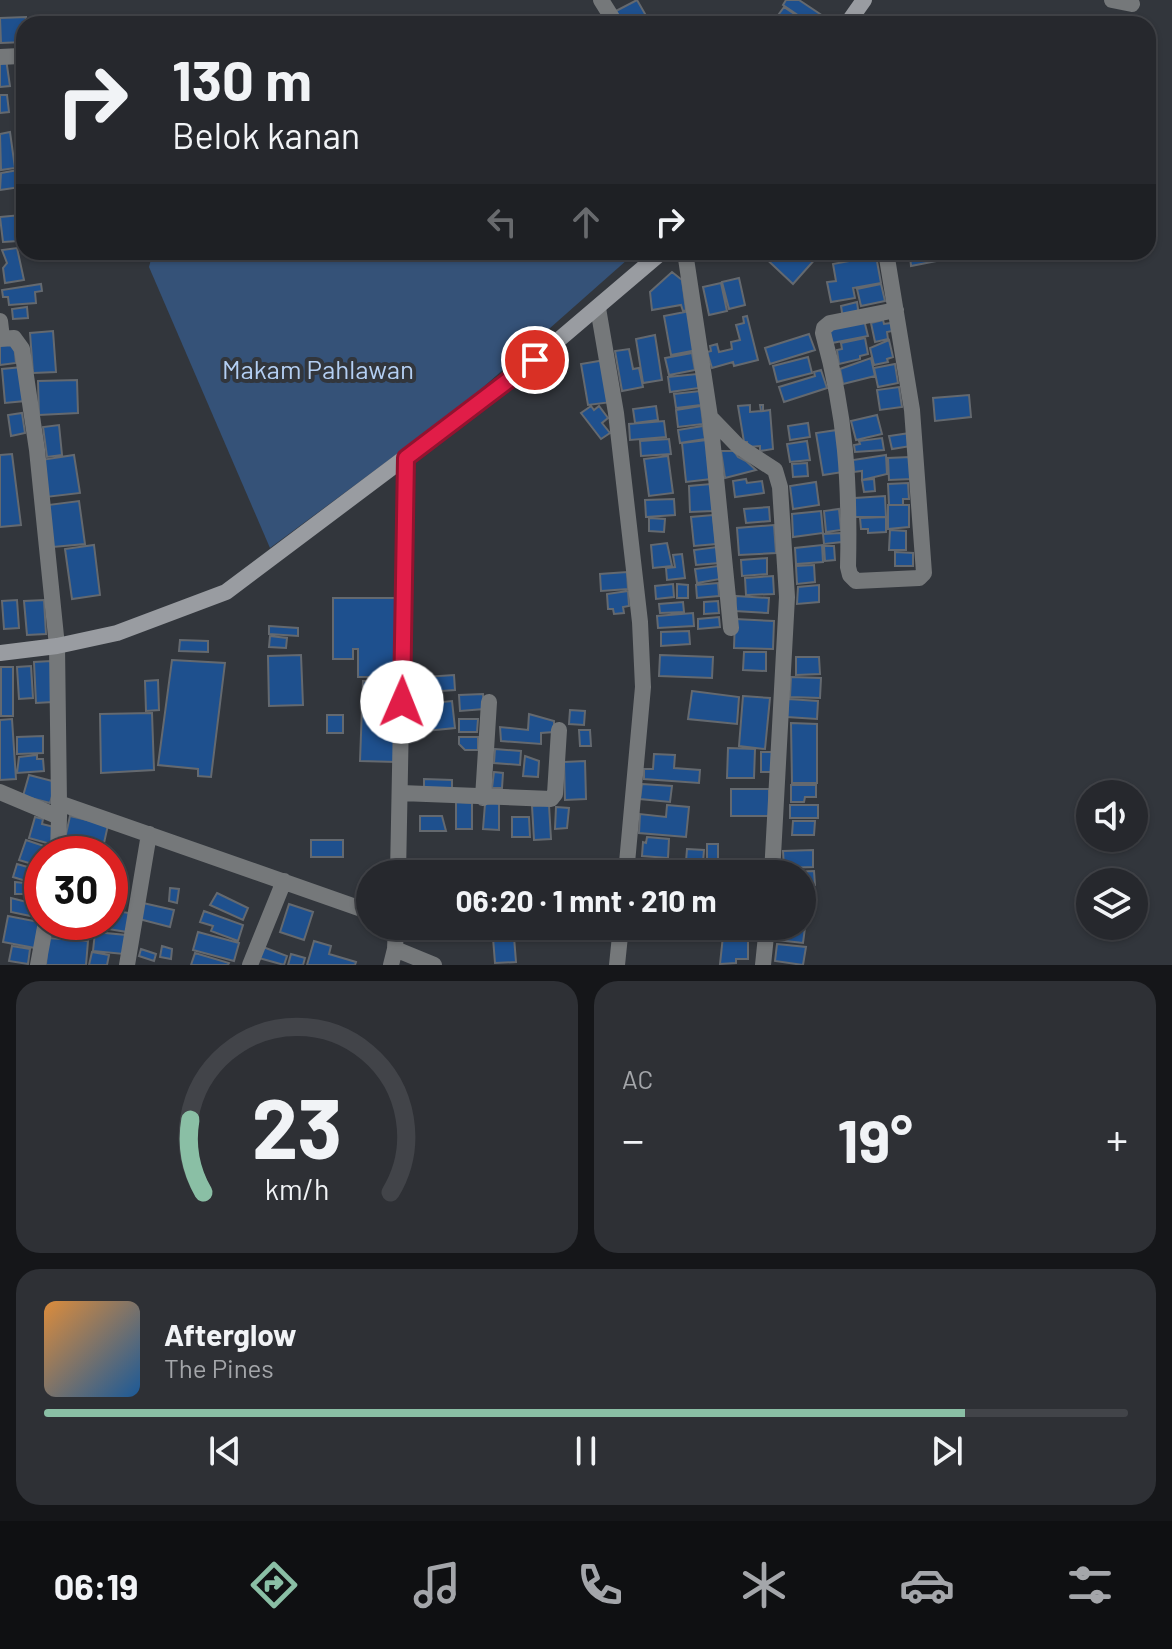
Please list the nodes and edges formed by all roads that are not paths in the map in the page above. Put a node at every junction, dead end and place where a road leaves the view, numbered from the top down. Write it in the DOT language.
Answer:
graph roads {
  1 [pos="1112,0"];
  2 [pos="1132,4"];
  3 [pos="653,260"];
  4 [pos="686,260"];
  5 [pos="887,260"];
  6 [pos="598,308"];
  7 [pos="896,310"];
  8 [pos="0,321"];
  9 [pos="1,338"];
  10 [pos="710,417"];
  11 [pos="406,458"];
  12 [pos="731,628"];
  13 [pos="57,646"];
  14 [pos="0,653"];
  15 [pos="489,702"];
  16 [pos="559,730"];
  17 [pos="0,792"];
  18 [pos="401,793"];
  19 [pos="483,798"];
  20 [pos="59,810"];
  21 [pos="149,834"];
  22 [pos="58,836"];
  23 [pos="399,860"];
  24 [pos="627,860"];
  25 [pos="773,860"];
  26 [pos="284,881"];
  27 [pos="356,907"];
  28 [pos="43,940"];
  29 [pos="620,940"];
  30 [pos="766,940"];
  31 [pos="393,957"];
  32 [pos="38,965"];
  33 [pos="127,965"];
  34 [pos="250,965"];
  35 [pos="434,965"];
  36 [pos="617,965"];
  37 [pos="763,965"];
  1 -- 2 [label="street"];
  3 -- 6 [label="main road"];
  4 -- 10 [label="street"];
  5 -- 7 [label="street"];
  6 -- 11 [label="main road"];
  6 -- 24 [label="street"];
  7 -- 7 [label="street"];
  8 -- 9 [label="street"];
  9 -- 13 [label="street"];
  10 -- 12 [label="street"];
  10 -- 25 [label="street"];
  11 -- 13 [label="main road"];
  11 -- 18 [label="street"];
  13 -- 14 [label="main road"];
  13 -- 20 [label="street"];
  15 -- 19 [label="street"];
  16 -- 19 [label="street"];
  17 -- 20 [label="street"];
  18 -- 19 [label="street"];
  18 -- 23 [label="street"];
  20 -- 21 [label="street"];
  20 -- 22 [label="street"];
  21 -- 26 [label="street"];
  21 -- 33 [label="street"];
  26 -- 27 [label="street"];
  26 -- 34 [label="street"];
  28 -- 32 [label="street"];
  29 -- 36 [label="street"];
  30 -- 37 [label="street"];
  31 -- 35 [label="street"];
}
